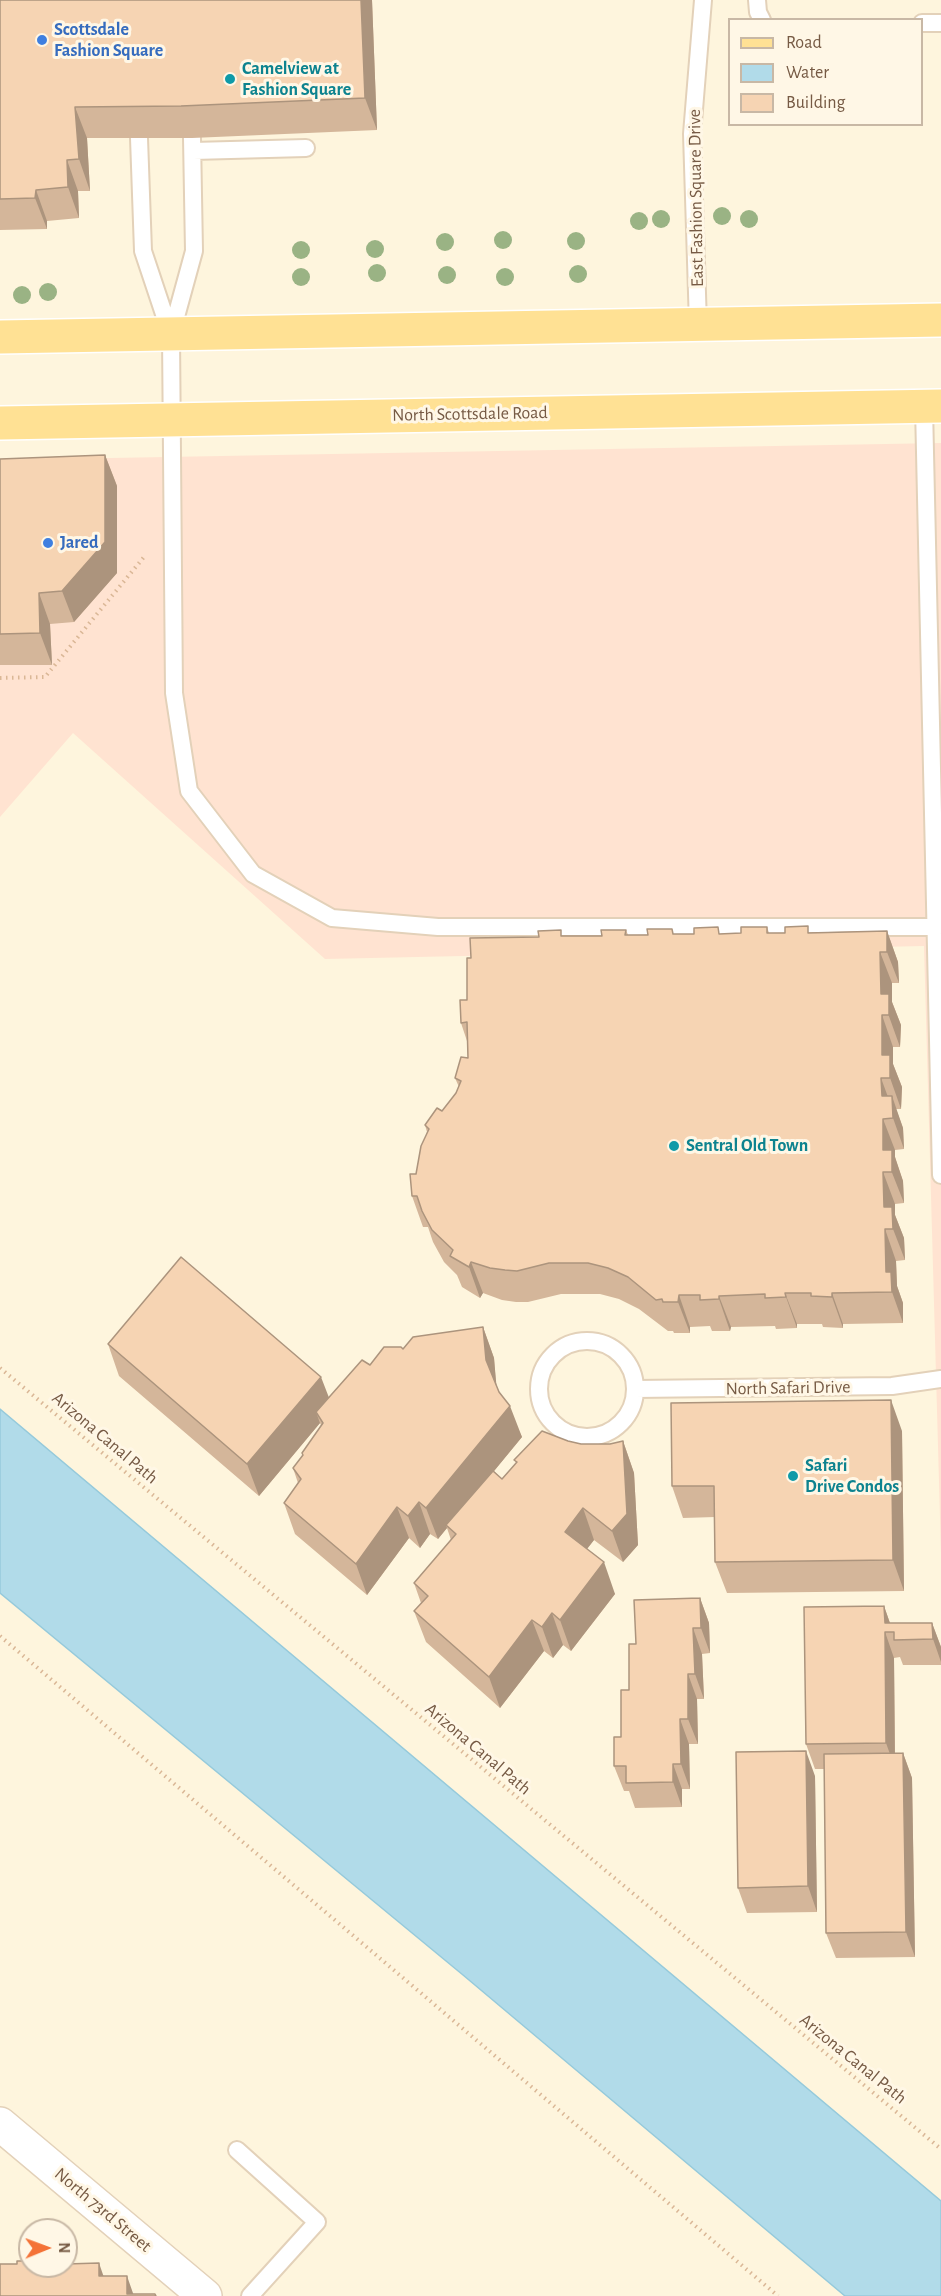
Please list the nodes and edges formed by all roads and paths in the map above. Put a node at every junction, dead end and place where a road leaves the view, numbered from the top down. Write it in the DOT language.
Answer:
graph roads {
  1 [pos="703,0"];
  2 [pos="758,0"];
  3 [pos="761,18"];
  4 [pos="923,23"];
  5 [pos="941,23"];
  6 [pos="139,138"];
  7 [pos="306,148"];
  8 [pos="941,320"];
  9 [pos="698,325"];
  10 [pos="171,335"];
  11 [pos="0,337"];
  12 [pos="932,406"];
  13 [pos="172,420"];
  14 [pos="0,423"];
  15 [pos="144,545"];
  16 [pos="0,678"];
  17 [pos="936,927"];
  18 [pos="941,1175"];
  19 [pos="0,1368"];
  20 [pos="941,1379"];
  21 [pos="635,1389"];
  22 [pos="0,1636"];
  23 [pos="0,2124"];
  24 [pos="941,2149"];
  25 [pos="237,2150"];
  26 [pos="205,2296"];
  27 [pos="250,2296"];
  28 [pos="777,2296"];
  1 -- 9 [label="lane, East Fashion Square Drive"];
  2 -- 3 [label="lane"];
  4 -- 5 [label="lane"];
  6 -- 10 [label="lane"];
  7 -- 10 [label="lane"];
  8 -- 9 [label="main road"];
  9 -- 10 [label="main road"];
  10 -- 11 [label="main road"];
  10 -- 13 [label="lane"];
  12 -- 13 [label="main road, North Scottsdale Road"];
  12 -- 17 [label="lane"];
  13 -- 14 [label="main road, North Scottsdale Road"];
  13 -- 17 [label="lane"];
  15 -- 16 [label="path"];
  17 -- 18 [label="lane"];
  19 -- 24 [label="path, Arizona Canal Path"];
  20 -- 21 [label="lane, North Safari Drive"];
  21 -- 21 [label="lane"];
  22 -- 28 [label="path"];
  23 -- 26 [label="street, North 73rd Street"];
  25 -- 27 [label="lane"];
}
